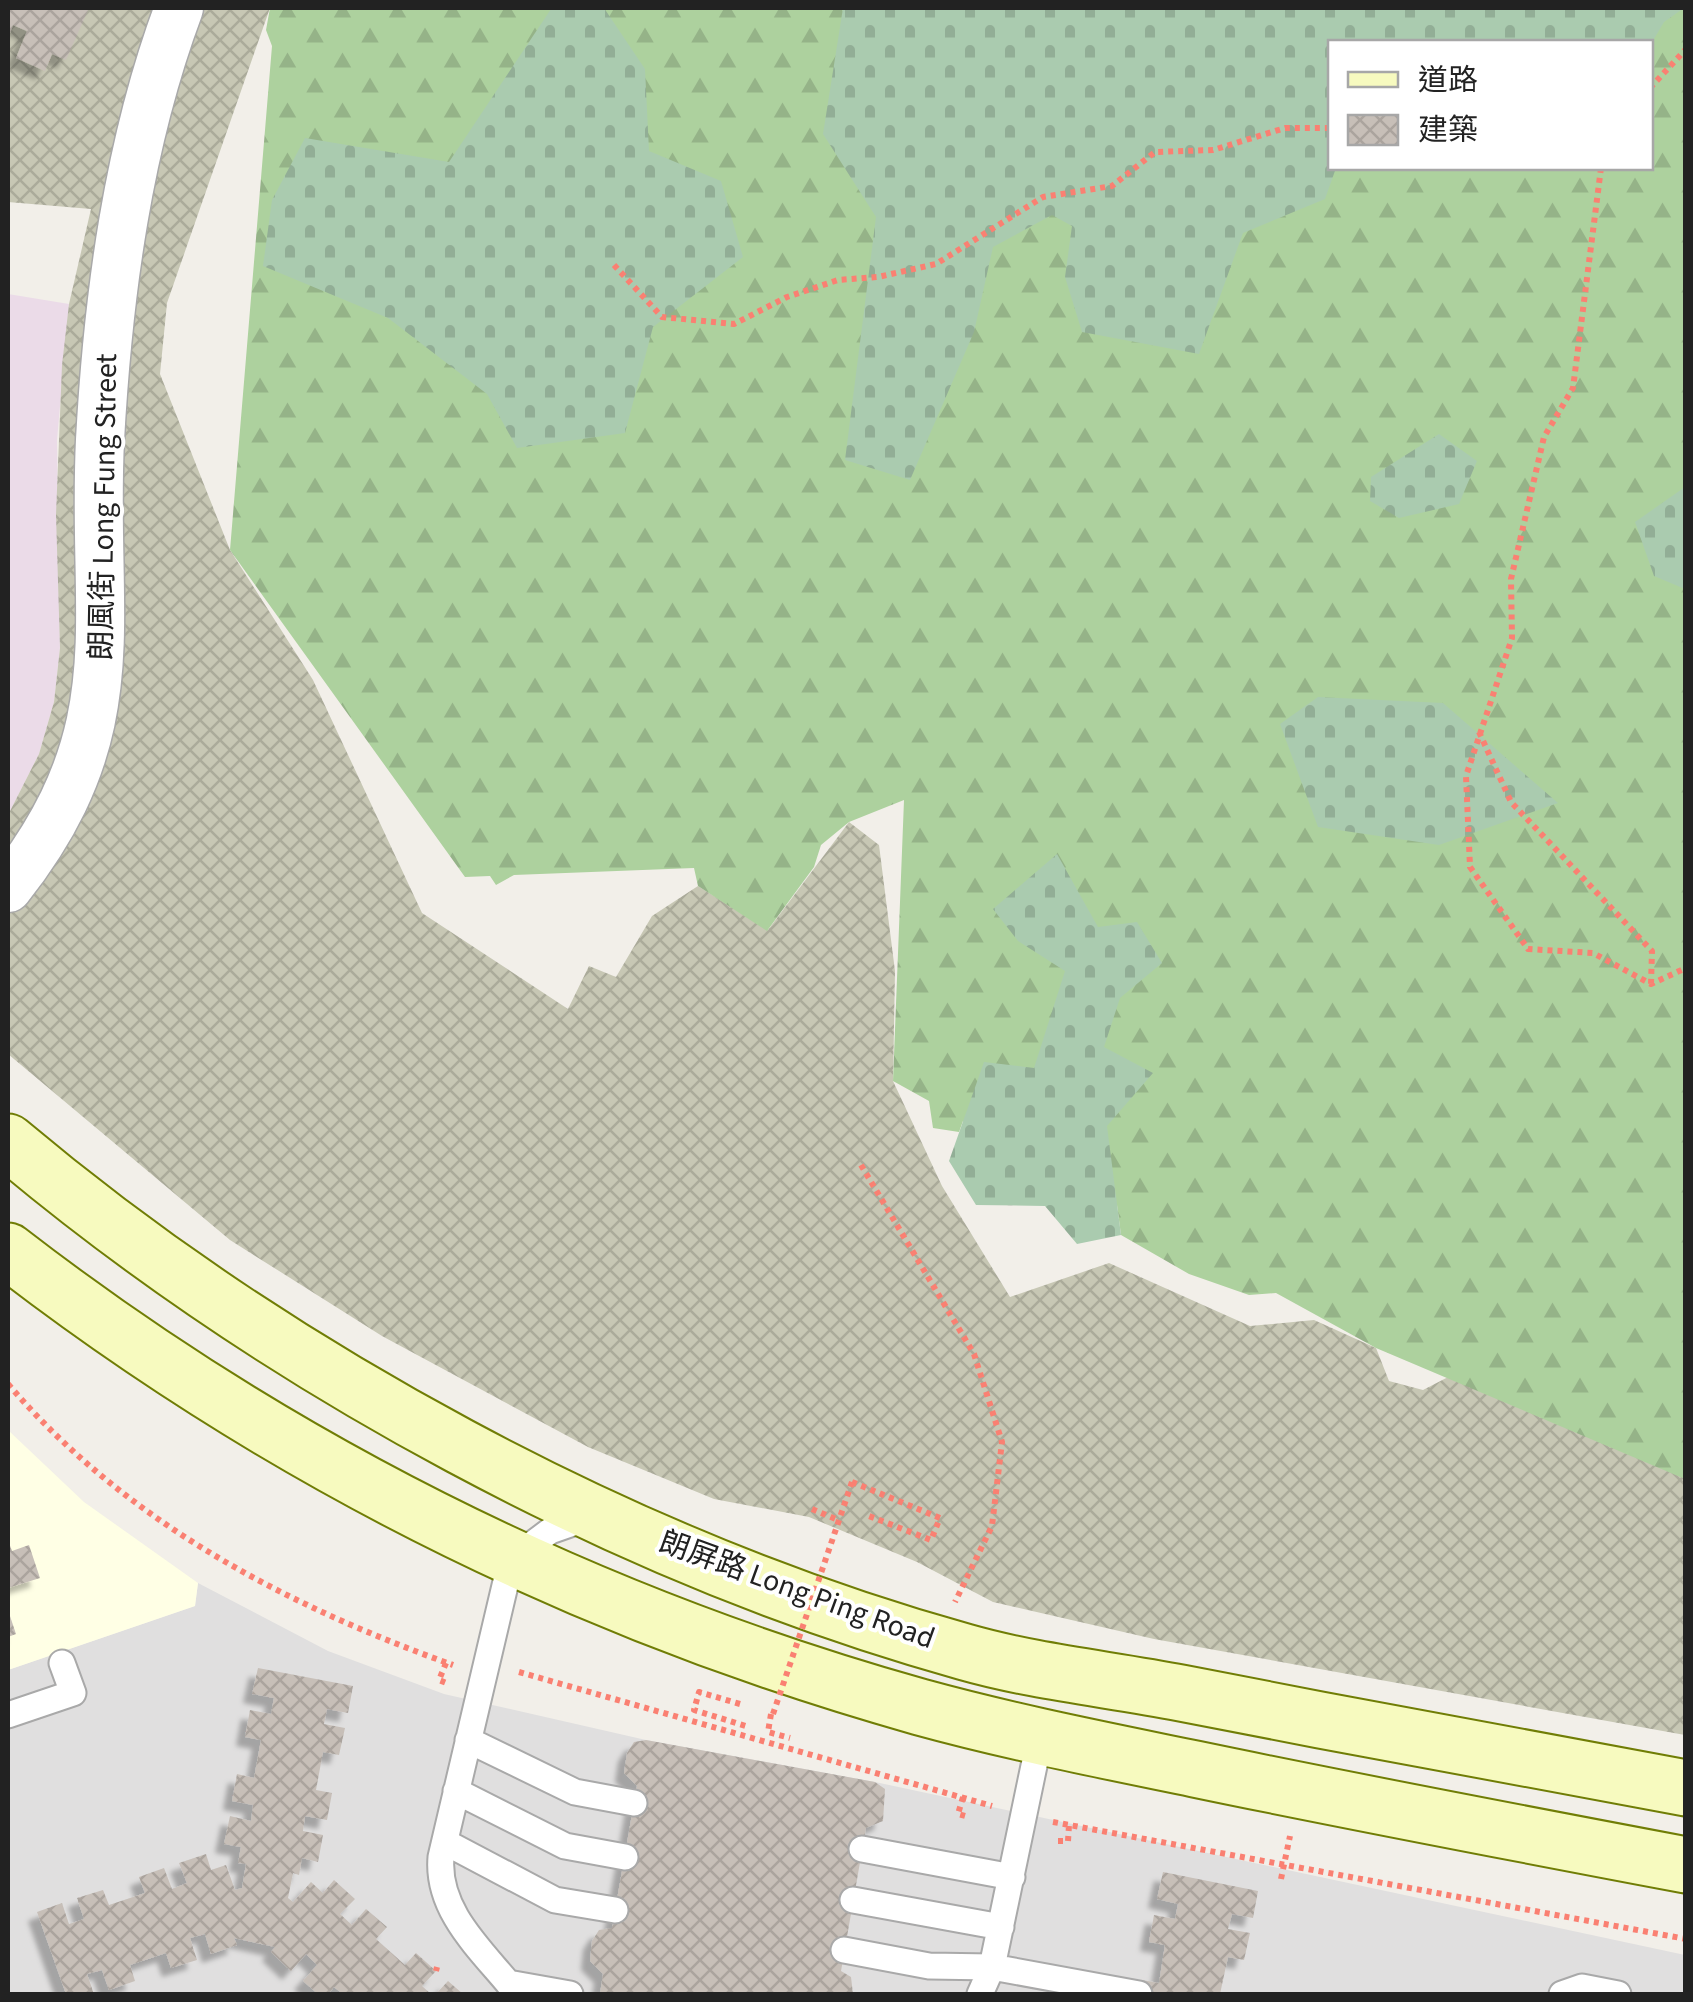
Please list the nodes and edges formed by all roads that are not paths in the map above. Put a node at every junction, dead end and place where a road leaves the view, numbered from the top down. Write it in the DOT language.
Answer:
graph roads {
  1 [pos="179,8"];
  2 [pos="11,882"];
  3 [pos="8,1142"];
  4 [pos="8,1251"];
  5 [pos="600,1514"];
  6 [pos="511,1560"];
  7 [pos="62,1663"];
  8 [pos="1022,1666"];
  9 [pos="8,1715"];
  10 [pos="1040,1737"];
  11 [pos="468,1740"];
  12 [pos="1686,1788"];
  13 [pos="456,1791"];
  14 [pos="634,1803"];
  15 [pos="445,1842"];
  16 [pos="862,1849"];
  17 [pos="625,1856"];
  18 [pos="1686,1865"];
  19 [pos="1012,1877"];
  20 [pos="854,1900"];
  21 [pos="615,1910"];
  22 [pos="1001,1927"];
  23 [pos="844,1950"];
  24 [pos="992,1967"];
  25 [pos="513,1989"];
  26 [pos="570,1994"];
  27 [pos="980,1994"];
  28 [pos="1139,1994"];
  29 [pos="1562,1994"];
  30 [pos="1618,1994"];
  1 -- 2 [label="street, 朗風街 Long Fung Street"];
  3 -- 5 [label="main road, 朗屏路 Long Ping Road"];
  4 -- 6 [label="main road"];
  5 -- 6 [label="lane"];
  5 -- 8 [label="main road, 朗屏路 Long Ping Road"];
  6 -- 10 [label="main road"];
  6 -- 11 [label="lane"];
  7 -- 9 [label="lane"];
  8 -- 10 [label="main road"];
  8 -- 12 [label="main road, 朗屏路 Long Ping Road"];
  10 -- 18 [label="main road"];
  10 -- 19 [label="lane"];
  11 -- 13 [label="lane"];
  11 -- 14 [label="lane"];
  13 -- 15 [label="lane"];
  13 -- 17 [label="lane"];
  15 -- 21 [label="lane"];
  15 -- 25 [label="lane"];
  16 -- 19 [label="lane"];
  19 -- 22 [label="lane"];
  20 -- 22 [label="lane"];
  22 -- 24 [label="lane"];
  23 -- 24 [label="lane"];
  24 -- 27 [label="lane"];
  24 -- 28 [label="lane"];
  25 -- 26 [label="lane"];
  29 -- 30 [label="lane"];
}
